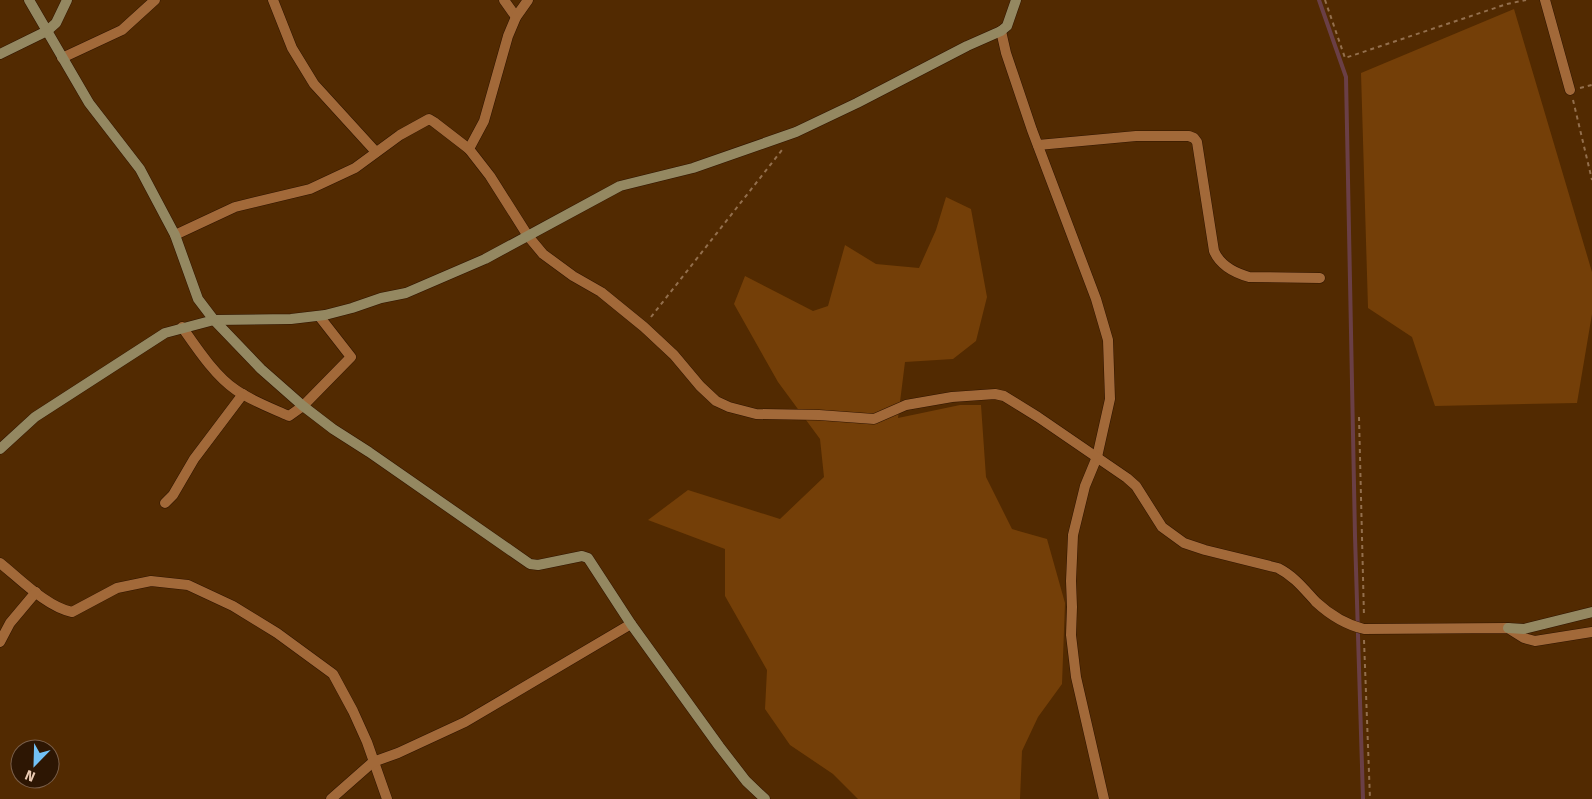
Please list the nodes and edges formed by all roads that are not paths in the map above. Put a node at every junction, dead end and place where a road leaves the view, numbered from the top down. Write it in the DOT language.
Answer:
graph roads {
  1 [pos="29,0"];
  2 [pos="67,0"];
  3 [pos="155,0"];
  4 [pos="273,0"];
  5 [pos="504,0"];
  6 [pos="528,0"];
  7 [pos="1016,0"];
  8 [pos="1545,0"];
  9 [pos="516,17"];
  10 [pos="47,31"];
  11 [pos="1001,32"];
  12 [pos="0,54"];
  13 [pos="62,58"];
  14 [pos="1570,90"];
  15 [pos="1038,145"];
  16 [pos="469,149"];
  17 [pos="376,152"];
  18 [pos="175,235"];
  19 [pos="528,236"];
  20 [pos="1320,278"];
  21 [pos="319,316"];
  22 [pos="214,320"];
  23 [pos="182,327"];
  24 [pos="243,394"];
  25 [pos="303,406"];
  26 [pos="0,449"];
  27 [pos="1097,457"];
  28 [pos="165,503"];
  29 [pos="0,563"];
  30 [pos="36,592"];
  31 [pos="1592,612"];
  32 [pos="631,624"];
  33 [pos="1508,628"];
  34 [pos="1592,632"];
  35 [pos="0,642"];
  36 [pos="373,762"];
  37 [pos="331,799"];
  38 [pos="387,799"];
  39 [pos="765,799"];
  40 [pos="1104,799"];
  1 -- 10 [label="street"];
  2 -- 10 [label="street"];
  3 -- 13 [label="street"];
  4 -- 17 [label="street"];
  5 -- 9 [label="street"];
  6 -- 9 [label="street"];
  7 -- 11 [label="street"];
  8 -- 14 [label="street"];
  9 -- 16 [label="street"];
  10 -- 12 [label="street"];
  10 -- 13 [label="street"];
  11 -- 15 [label="street"];
  11 -- 19 [label="street"];
  13 -- 18 [label="street"];
  15 -- 20 [label="street"];
  15 -- 27 [label="street"];
  16 -- 17 [label="street"];
  16 -- 19 [label="street"];
  17 -- 18 [label="street"];
  18 -- 22 [label="street"];
  19 -- 21 [label="street"];
  19 -- 27 [label="street"];
  21 -- 22 [label="street"];
  21 -- 25 [label="street"];
  22 -- 23 [label="street"];
  22 -- 25 [label="street"];
  23 -- 24 [label="street"];
  23 -- 26 [label="street"];
  24 -- 25 [label="street"];
  24 -- 28 [label="street"];
  25 -- 32 [label="street"];
  27 -- 33 [label="street"];
  27 -- 40 [label="street"];
  29 -- 30 [label="street"];
  30 -- 35 [label="street"];
  30 -- 36 [label="street"];
  31 -- 33 [label="street"];
  32 -- 36 [label="street"];
  32 -- 39 [label="street"];
  33 -- 34 [label="street"];
  36 -- 37 [label="street"];
  36 -- 38 [label="street"];
}
